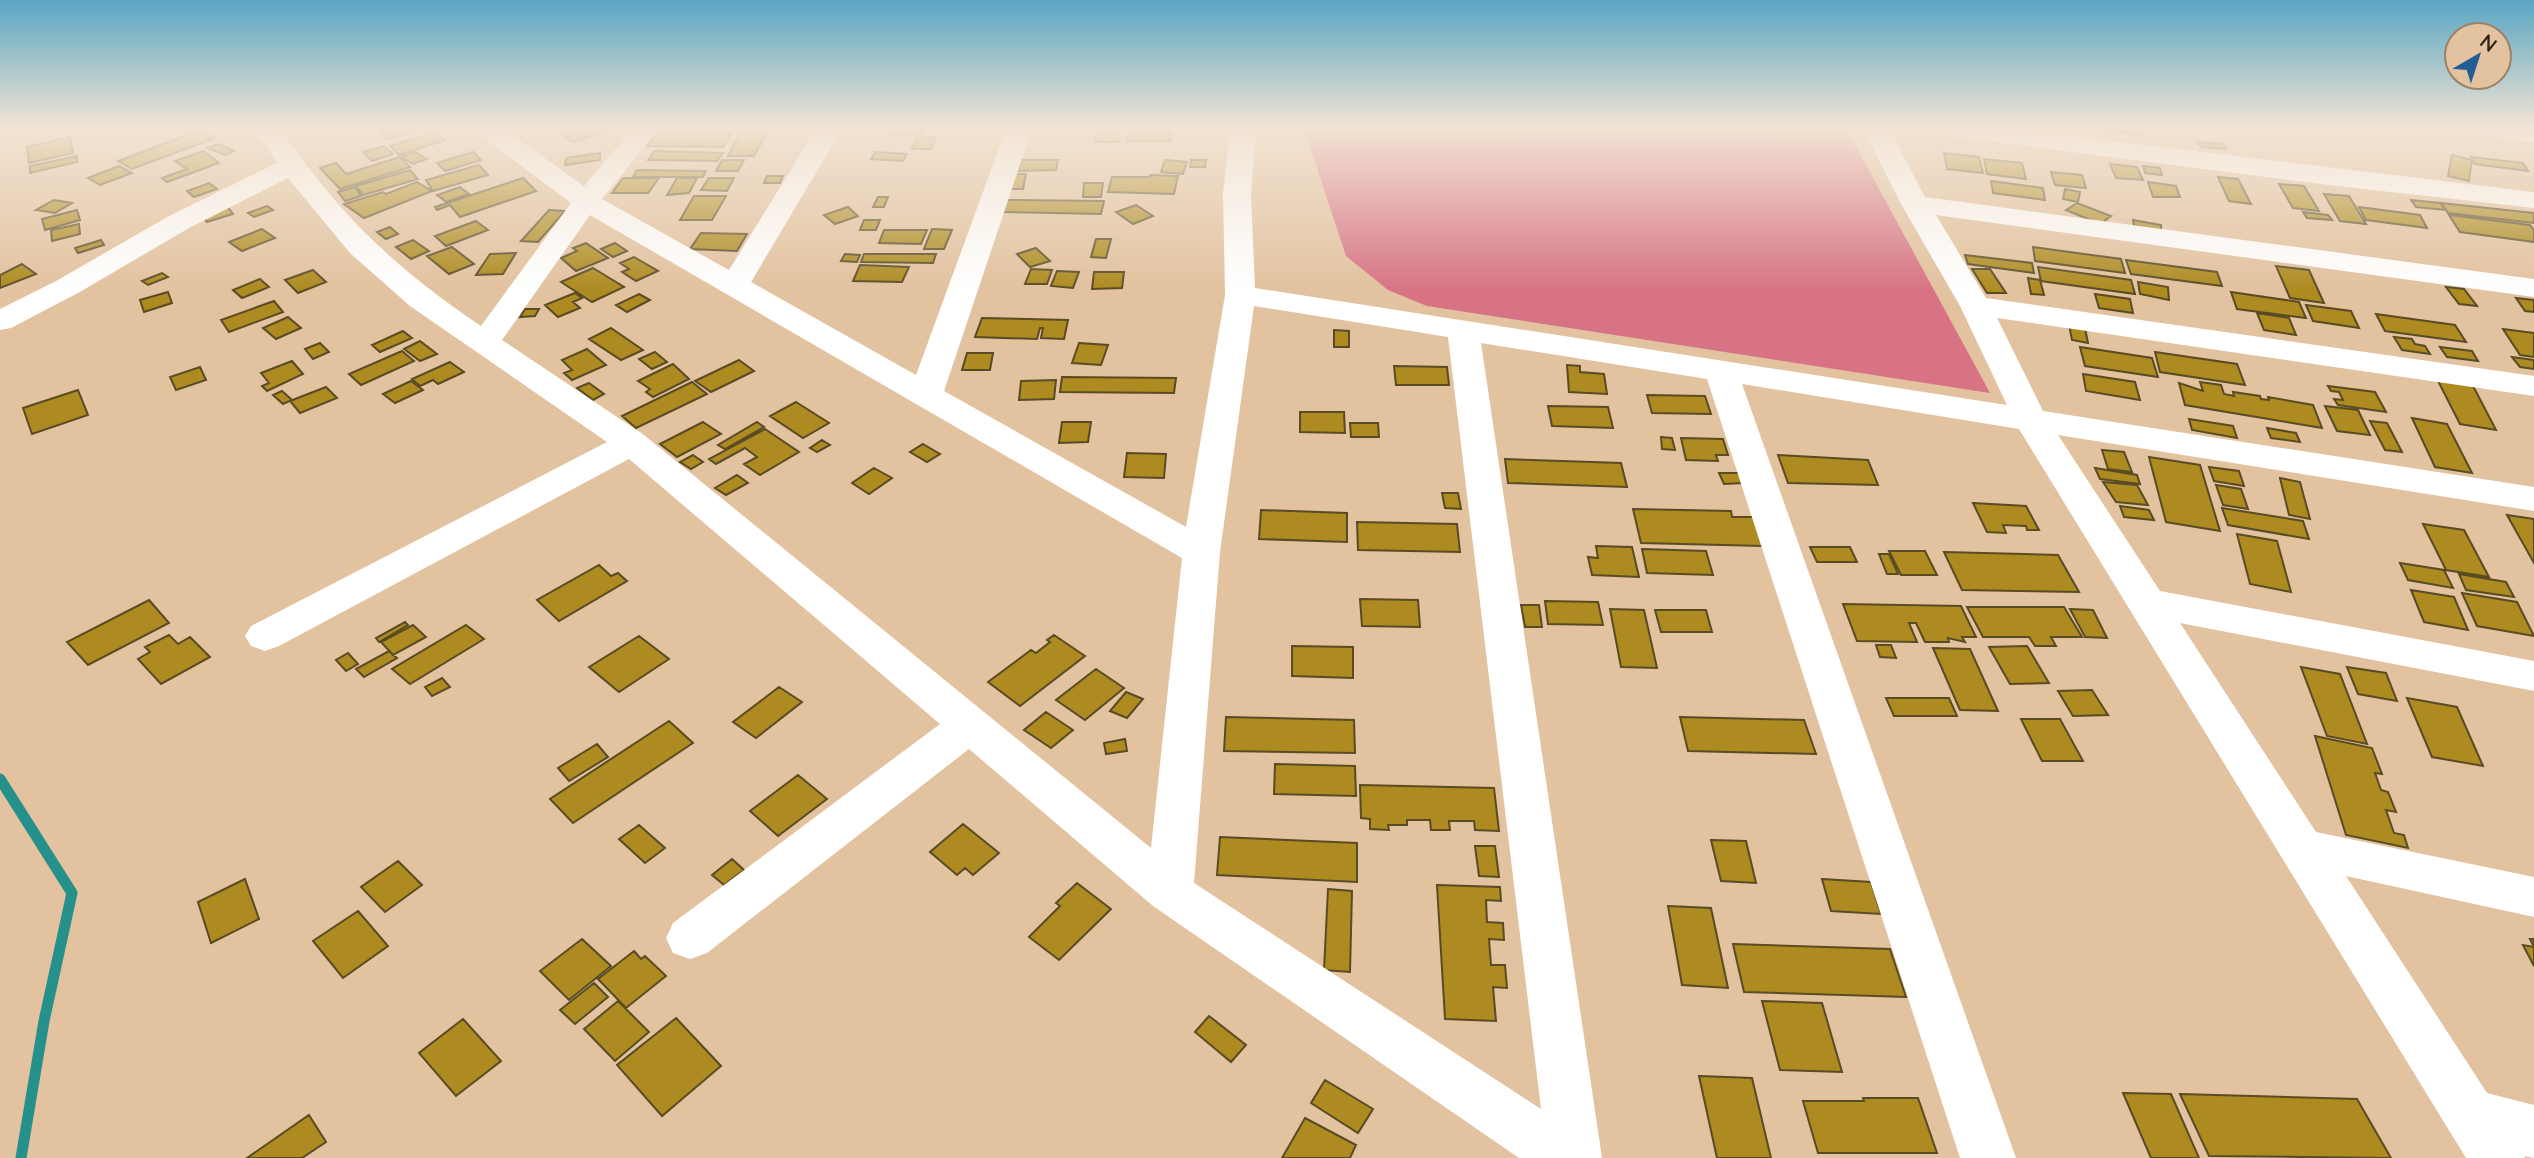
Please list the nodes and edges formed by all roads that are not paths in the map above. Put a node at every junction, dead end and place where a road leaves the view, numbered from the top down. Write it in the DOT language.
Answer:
graph roads {
  1 [pos="258,183"];
  2 [pos="306,183"];
  3 [pos="562,183"];
  4 [pos="601,183"];
  5 [pos="796,183"];
  6 [pos="1000,183"];
  7 [pos="1238,183"];
  8 [pos="1905,183"];
  9 [pos="2382,183"];
  10 [pos="2534,200"];
  11 [pos="586,201"];
  12 [pos="1916,204"];
  13 [pos="734,286"];
  14 [pos="2534,288"];
  15 [pos="1240,295"];
  16 [pos="1975,306"];
  17 [pos="0,321"];
  18 [pos="1463,330"];
  19 [pos="485,342"];
  20 [pos="1721,371"];
  21 [pos="2534,386"];
  22 [pos="926,395"];
  23 [pos="2031,420"];
  24 [pos="632,443"];
  25 [pos="2534,499"];
  26 [pos="1201,552"];
  27 [pos="2149,603"];
  28 [pos="265,636"];
  29 [pos="2534,676"];
  30 [pos="970,723"];
  31 [pos="2303,848"];
  32 [pos="1170,892"];
  33 [pos="2534,897"];
  34 [pos="690,938"];
  35 [pos="2534,1132"];
  36 [pos="2484,1137"];
  37 [pos="1566,1158"];
  38 [pos="1574,1158"];
  39 [pos="1988,1158"];
  1 -- 17 [label="street"];
  2 -- 19 [label="street"];
  3 -- 11 [label="street"];
  4 -- 11 [label="street"];
  5 -- 13 [label="street"];
  6 -- 22 [label="street"];
  7 -- 15 [label="street"];
  8 -- 12 [label="street"];
  9 -- 10 [label="street"];
  11 -- 13 [label="street"];
  11 -- 19 [label="street"];
  12 -- 14 [label="street"];
  12 -- 16 [label="street"];
  13 -- 22 [label="street"];
  15 -- 18 [label="street"];
  15 -- 26 [label="street"];
  16 -- 21 [label="street"];
  16 -- 23 [label="street"];
  18 -- 20 [label="street"];
  18 -- 38 [label="street"];
  19 -- 24 [label="street"];
  20 -- 23 [label="street"];
  20 -- 39 [label="street"];
  22 -- 26 [label="street"];
  23 -- 25 [label="street"];
  23 -- 27 [label="street"];
  24 -- 28 [label="street"];
  24 -- 30 [label="street"];
  26 -- 32 [label="street"];
  27 -- 29 [label="street"];
  27 -- 31 [label="street"];
  30 -- 32 [label="street"];
  30 -- 34 [label="street"];
  31 -- 33 [label="street"];
  31 -- 36 [label="street"];
  32 -- 37 [label="street"];
  35 -- 36 [label="street"];
}
